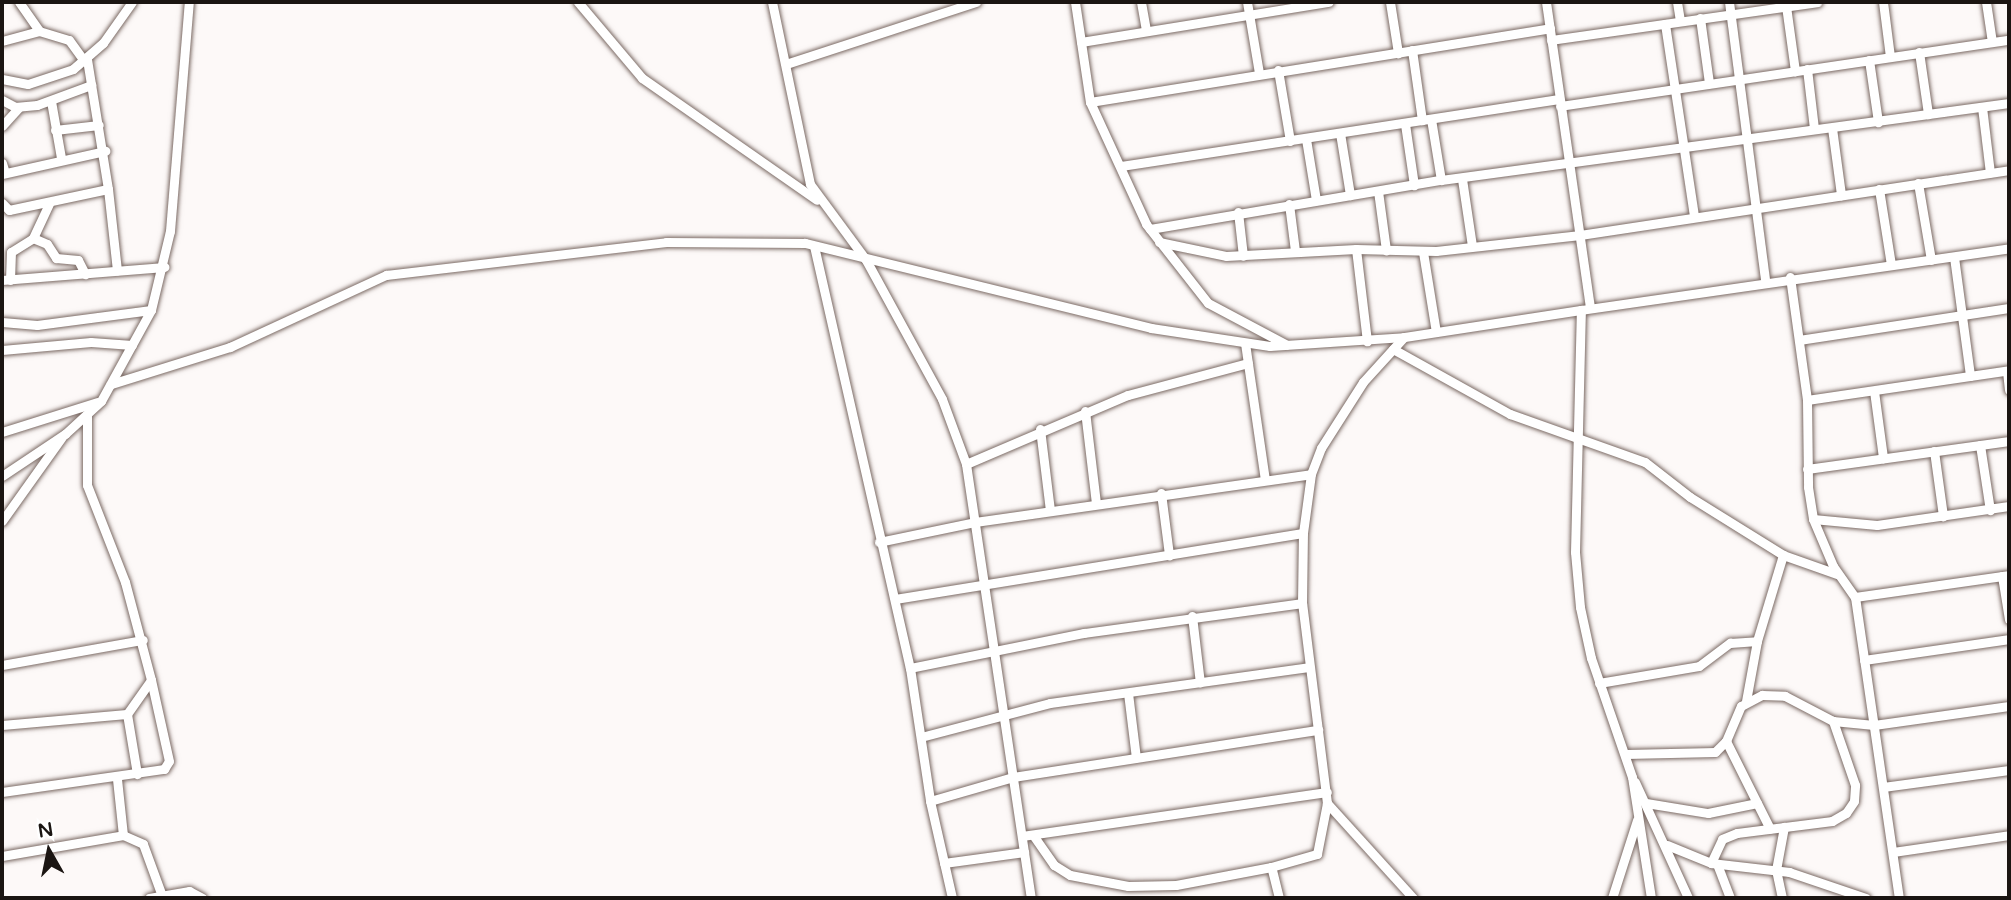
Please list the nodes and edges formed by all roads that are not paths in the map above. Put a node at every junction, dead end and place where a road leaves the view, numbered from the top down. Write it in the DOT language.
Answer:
graph roads {
  1 [pos="19,2"];
  2 [pos="132,2"];
  3 [pos="189,2"];
  4 [pos="578,2"];
  5 [pos="772,2"];
  6 [pos="975,2"];
  7 [pos="1075,2"];
  8 [pos="1141,2"];
  9 [pos="1247,2"];
  10 [pos="1329,2"];
  11 [pos="1390,2"];
  12 [pos="1546,2"];
  13 [pos="1677,2"];
  14 [pos="1729,2"];
  15 [pos="1817,2"];
  16 [pos="1883,2"];
  17 [pos="1986,2"];
  18 [pos="1782,5"];
  19 [pos="1731,14"];
  20 [pos="1249,15"];
  21 [pos="1700,18"];
  22 [pos="1680,21"];
  23 [pos="1665,24"];
  24 [pos="1550,28"];
  25 [pos="39,31"];
  26 [pos="1146,31"];
  27 [pos="1551,40"];
  28 [pos="2009,40"];
  29 [pos="2,41"];
  30 [pos="1080,42"];
  31 [pos="1992,42"];
  32 [pos="1412,50"];
  33 [pos="1919,52"];
  34 [pos="1398,53"];
  35 [pos="1890,57"];
  36 [pos="86,60"];
  37 [pos="1869,60"];
  38 [pos="786,64"];
  39 [pos="1807,69"];
  40 [pos="1278,70"];
  41 [pos="1795,71"];
  42 [pos="1259,73"];
  43 [pos="1739,80"];
  44 [pos="4,83"];
  45 [pos="1709,83"];
  46 [pos="91,85"];
  47 [pos="1674,89"];
  48 [pos="2,100"];
  49 [pos="51,101"];
  50 [pos="1090,102"];
  51 [pos="1560,103"];
  52 [pos="2009,103"];
  53 [pos="19,107"];
  54 [pos="1982,107"];
  55 [pos="1928,114"];
  56 [pos="1427,120"];
  57 [pos="1878,122"];
  58 [pos="1405,124"];
  59 [pos="99,125"];
  60 [pos="2,126"];
  61 [pos="1832,128"];
  62 [pos="55,130"];
  63 [pos="1814,130"];
  64 [pos="1340,133"];
  65 [pos="1306,139"];
  66 [pos="1747,140"];
  67 [pos="1290,141"];
  68 [pos="1684,148"];
  69 [pos="105,151"];
  70 [pos="61,159"];
  71 [pos="2,163"];
  72 [pos="1570,164"];
  73 [pos="1121,166"];
  74 [pos="2009,170"];
  75 [pos="1990,173"];
  76 [pos="4,174"];
  77 [pos="1462,179"];
  78 [pos="1441,180"];
  79 [pos="1918,183"];
  80 [pos="1414,185"];
  81 [pos="108,189"];
  82 [pos="1879,189"];
  83 [pos="1378,191"];
  84 [pos="1350,195"];
  85 [pos="1841,195"];
  86 [pos="1316,200"];
  87 [pos="49,203"];
  88 [pos="2,204"];
  89 [pos="1289,204"];
  90 [pos="824,205"];
  91 [pos="1756,208"];
  92 [pos="1238,212"];
  93 [pos="1694,216"];
  94 [pos="1150,229"];
  95 [pos="1580,235"];
  96 [pos="33,238"];
  97 [pos="1159,242"];
  98 [pos="814,246"];
  99 [pos="1472,246"];
  100 [pos="2009,248"];
  101 [pos="1356,249"];
  102 [pos="1386,250"];
  103 [pos="1295,251"];
  104 [pos="1423,252"];
  105 [pos="1243,256"];
  106 [pos="1954,257"];
  107 [pos="866,260"];
  108 [pos="1931,260"];
  109 [pos="1891,265"];
  110 [pos="164,267"];
  111 [pos="117,271"];
  112 [pos="85,274"];
  113 [pos="1790,277"];
  114 [pos="6,280"];
  115 [pos="1765,281"];
  116 [pos="2009,307"];
  117 [pos="1586,309"];
  118 [pos="151,310"];
  119 [pos="1962,315"];
  120 [pos="2,322"];
  121 [pos="1436,332"];
  122 [pos="1404,337"];
  123 [pos="1799,340"];
  124 [pos="1367,341"];
  125 [pos="1245,343"];
  126 [pos="132,345"];
  127 [pos="1292,348"];
  128 [pos="1393,349"];
  129 [pos="2,350"];
  130 [pos="1248,363"];
  131 [pos="2008,371"];
  132 [pos="1970,376"];
  133 [pos="111,384"];
  134 [pos="2009,390"];
  135 [pos="1874,391"];
  136 [pos="1807,400"];
  137 [pos="101,401"];
  138 [pos="1085,411"];
  139 [pos="87,415"];
  140 [pos="1040,429"];
  141 [pos="2,432"];
  142 [pos="65,434"];
  143 [pos="1576,438"];
  144 [pos="2009,441"];
  145 [pos="1980,445"];
  146 [pos="1934,452"];
  147 [pos="1883,458"];
  148 [pos="966,464"];
  149 [pos="1807,469"];
  150 [pos="1311,474"];
  151 [pos="2,476"];
  152 [pos="1265,480"];
  153 [pos="1161,493"];
  154 [pos="1096,503"];
  155 [pos="2009,506"];
  156 [pos="1050,510"];
  157 [pos="1990,510"];
  158 [pos="1943,516"];
  159 [pos="1813,519"];
  160 [pos="2,521"];
  161 [pos="975,522"];
  162 [pos="1303,533"];
  163 [pos="879,541"];
  164 [pos="1169,555"];
  165 [pos="1783,555"];
  166 [pos="1839,574"];
  167 [pos="2006,575"];
  168 [pos="984,585"];
  169 [pos="1855,597"];
  170 [pos="895,599"];
  171 [pos="1302,603"];
  172 [pos="1192,616"];
  173 [pos="2009,619"];
  174 [pos="2009,639"];
  175 [pos="143,640"];
  176 [pos="1758,640"];
  177 [pos="992,653"];
  178 [pos="1864,660"];
  179 [pos="2,665"];
  180 [pos="1309,667"];
  181 [pos="911,668"];
  182 [pos="151,680"];
  183 [pos="1200,683"];
  184 [pos="1599,683"];
  185 [pos="1128,693"];
  186 [pos="1746,701"];
  187 [pos="2009,706"];
  188 [pos="127,714"];
  189 [pos="1003,718"];
  190 [pos="1833,721"];
  191 [pos="2,725"];
  192 [pos="1874,725"];
  193 [pos="1318,730"];
  194 [pos="921,737"];
  195 [pos="1726,741"];
  196 [pos="1626,754"];
  197 [pos="1136,758"];
  198 [pos="2009,770"];
  199 [pos="137,774"];
  200 [pos="1013,777"];
  201 [pos="1632,777"];
  202 [pos="117,779"];
  203 [pos="1883,787"];
  204 [pos="1328,792"];
  205 [pos="2,793"];
  206 [pos="930,801"];
  207 [pos="1327,803"];
  208 [pos="1646,803"];
  209 [pos="1757,803"];
  210 [pos="1637,818"];
  211 [pos="1784,827"];
  212 [pos="1770,829"];
  213 [pos="123,835"];
  214 [pos="1033,835"];
  215 [pos="2009,835"];
  216 [pos="1022,836"];
  217 [pos="1667,845"];
  218 [pos="1024,852"];
  219 [pos="1893,852"];
  220 [pos="2,856"];
  221 [pos="944,863"];
  222 [pos="1714,864"];
  223 [pos="1271,867"];
  224 [pos="1776,870"];
  225 [pos="1838,887"];
  226 [pos="162,896"];
  227 [pos="149,898"];
  228 [pos="202,898"];
  229 [pos="952,898"];
  230 [pos="1031,898"];
  231 [pos="1279,898"];
  232 [pos="1413,898"];
  233 [pos="1612,898"];
  234 [pos="1651,898"];
  235 [pos="1688,898"];
  236 [pos="1730,898"];
  237 [pos="1782,898"];
  238 [pos="1840,898"];
  239 [pos="1866,898"];
  240 [pos="1899,898"];
  1 -- 25 [label="street"];
  2 -- 36 [label="street"];
  3 -- 110 [label="street"];
  4 -- 90 [label="street"];
  5 -- 38 [label="street"];
  6 -- 38 [label="street"];
  7 -- 30 [label="street"];
  8 -- 26 [label="street"];
  9 -- 20 [label="street"];
  10 -- 20 [label="street"];
  11 -- 34 [label="street"];
  12 -- 24 [label="street"];
  13 -- 22 [label="street"];
  14 -- 19 [label="street"];
  15 -- 18 [label="street"];
  16 -- 35 [label="street"];
  17 -- 31 [label="street"];
  18 -- 19 [label="street"];
  18 -- 41 [label="street"];
  19 -- 21 [label="street"];
  19 -- 43 [label="street"];
  20 -- 26 [label="street"];
  20 -- 42 [label="street"];
  21 -- 22 [label="street"];
  21 -- 45 [label="street"];
  22 -- 23 [label="street"];
  23 -- 27 [label="street"];
  23 -- 47 [label="street"];
  24 -- 27 [label="street"];
  24 -- 32 [label="street"];
  25 -- 29 [label="street"];
  25 -- 36 [label="street"];
  26 -- 30 [label="street"];
  27 -- 51 [label="street"];
  28 -- 31 [label="street"];
  30 -- 50 [label="street"];
  31 -- 33 [label="street"];
  32 -- 34 [label="street"];
  32 -- 56 [label="street"];
  33 -- 35 [label="street"];
  33 -- 55 [label="street"];
  34 -- 40 [label="street"];
  35 -- 37 [label="street"];
  36 -- 44 [label="street"];
  36 -- 46 [label="street"];
  37 -- 39 [label="street"];
  37 -- 57 [label="street"];
  38 -- 90 [label="street"];
  39 -- 41 [label="street"];
  39 -- 63 [label="street"];
  40 -- 42 [label="street"];
  40 -- 67 [label="street"];
  41 -- 43 [label="street"];
  42 -- 50 [label="street"];
  43 -- 45 [label="street"];
  43 -- 66 [label="street"];
  45 -- 47 [label="street"];
  46 -- 49 [label="street"];
  46 -- 59 [label="street"];
  47 -- 51 [label="street"];
  47 -- 68 [label="street"];
  48 -- 53 [label="street"];
  49 -- 53 [label="street"];
  49 -- 62 [label="street"];
  50 -- 73 [label="street"];
  51 -- 56 [label="street"];
  51 -- 72 [label="street"];
  52 -- 54 [label="street"];
  53 -- 60 [label="street"];
  54 -- 55 [label="street"];
  54 -- 75 [label="street"];
  55 -- 57 [label="street"];
  56 -- 58 [label="street"];
  56 -- 78 [label="street"];
  57 -- 61 [label="street"];
  58 -- 64 [label="street"];
  58 -- 80 [label="street"];
  59 -- 62 [label="street"];
  59 -- 69 [label="street"];
  61 -- 63 [label="street"];
  61 -- 85 [label="street"];
  62 -- 70 [label="street"];
  63 -- 66 [label="street"];
  64 -- 65 [label="street"];
  64 -- 84 [label="street"];
  65 -- 67 [label="street"];
  65 -- 86 [label="street"];
  66 -- 68 [label="street"];
  66 -- 91 [label="street"];
  67 -- 73 [label="street"];
  68 -- 72 [label="street"];
  68 -- 93 [label="street"];
  69 -- 70 [label="street"];
  69 -- 81 [label="street"];
  70 -- 76 [label="street"];
  71 -- 76 [label="street"];
  72 -- 77 [label="street"];
  72 -- 95 [label="street"];
  73 -- 94 [label="street"];
  74 -- 75 [label="street"];
  75 -- 79 [label="street"];
  77 -- 78 [label="street"];
  77 -- 99 [label="street"];
  78 -- 80 [label="street"];
  79 -- 82 [label="street"];
  79 -- 108 [label="street"];
  80 -- 83 [label="street"];
  81 -- 87 [label="street"];
  81 -- 111 [label="street"];
  82 -- 85 [label="street"];
  82 -- 109 [label="street"];
  83 -- 84 [label="street"];
  83 -- 102 [label="street"];
  84 -- 86 [label="street"];
  85 -- 91 [label="street"];
  86 -- 89 [label="street"];
  87 -- 88 [label="street"];
  87 -- 96 [label="street"];
  89 -- 92 [label="street"];
  89 -- 103 [label="street"];
  90 -- 107 [label="street"];
  91 -- 93 [label="street"];
  91 -- 115 [label="street"];
  92 -- 94 [label="street"];
  92 -- 105 [label="street"];
  93 -- 95 [label="street"];
  94 -- 97 [label="street"];
  95 -- 99 [label="street"];
  95 -- 117 [label="street"];
  96 -- 112 [label="street"];
  96 -- 114 [label="street"];
  97 -- 105 [label="street"];
  97 -- 127 [label="street"];
  98 -- 107 [label="street"];
  98 -- 133 [label="street"];
  98 -- 163 [label="street"];
  99 -- 104 [label="street"];
  100 -- 106 [label="street"];
  101 -- 102 [label="street"];
  101 -- 103 [label="street"];
  101 -- 124 [label="street"];
  102 -- 104 [label="street"];
  103 -- 105 [label="street"];
  104 -- 121 [label="street"];
  106 -- 108 [label="street"];
  106 -- 119 [label="street"];
  107 -- 125 [label="street"];
  107 -- 148 [label="street"];
  108 -- 109 [label="street"];
  109 -- 113 [label="street"];
  110 -- 111 [label="street"];
  110 -- 118 [label="street"];
  111 -- 112 [label="street"];
  112 -- 114 [label="street"];
  113 -- 115 [label="street"];
  113 -- 123 [label="street"];
  115 -- 117 [label="street"];
  116 -- 119 [label="street"];
  117 -- 121 [label="street"];
  117 -- 143 [label="street"];
  118 -- 120 [label="street"];
  118 -- 126 [label="street"];
  119 -- 123 [label="street"];
  119 -- 132 [label="street"];
  121 -- 122 [label="street"];
  122 -- 124 [label="street"];
  122 -- 128 [label="street"];
  123 -- 136 [label="street"];
  124 -- 127 [label="street"];
  125 -- 127 [label="street"];
  125 -- 130 [label="street"];
  126 -- 129 [label="street"];
  126 -- 133 [label="street"];
  128 -- 143 [label="street"];
  128 -- 150 [label="street"];
  130 -- 138 [label="street"];
  130 -- 152 [label="street"];
  131 -- 132 [label="street"];
  131 -- 134 [label="street"];
  132 -- 135 [label="street"];
  133 -- 137 [label="street"];
  135 -- 136 [label="street"];
  135 -- 147 [label="street"];
  136 -- 149 [label="street"];
  137 -- 139 [label="street"];
  137 -- 141 [label="street"];
  138 -- 140 [label="street"];
  138 -- 154 [label="street"];
  139 -- 142 [label="street"];
  139 -- 175 [label="street"];
  140 -- 148 [label="street"];
  140 -- 156 [label="street"];
  142 -- 151 [label="street"];
  142 -- 160 [label="street"];
  143 -- 165 [label="street"];
  143 -- 184 [label="street"];
  144 -- 145 [label="street"];
  145 -- 146 [label="street"];
  145 -- 157 [label="street"];
  146 -- 147 [label="street"];
  146 -- 158 [label="street"];
  147 -- 149 [label="street"];
  148 -- 161 [label="street"];
  149 -- 159 [label="street"];
  150 -- 152 [label="street"];
  150 -- 162 [label="street"];
  152 -- 153 [label="street"];
  153 -- 154 [label="street"];
  153 -- 164 [label="street"];
  154 -- 156 [label="street"];
  155 -- 157 [label="street"];
  156 -- 161 [label="street"];
  157 -- 158 [label="street"];
  158 -- 159 [label="street"];
  159 -- 166 [label="street"];
  161 -- 163 [label="street"];
  161 -- 168 [label="street"];
  162 -- 164 [label="street"];
  162 -- 171 [label="street"];
  163 -- 170 [label="street"];
  164 -- 168 [label="street"];
  165 -- 166 [label="street"];
  165 -- 176 [label="street"];
  166 -- 169 [label="street"];
  167 -- 169 [label="street"];
  167 -- 173 [label="street"];
  168 -- 170 [label="street"];
  168 -- 177 [label="street"];
  169 -- 178 [label="street"];
  170 -- 181 [label="street"];
  171 -- 172 [label="street"];
  171 -- 180 [label="street"];
  172 -- 177 [label="street"];
  172 -- 183 [label="street"];
  174 -- 178 [label="street"];
  175 -- 179 [label="street"];
  175 -- 182 [label="street"];
  176 -- 184 [label="street"];
  176 -- 186 [label="street"];
  177 -- 181 [label="street"];
  177 -- 189 [label="street"];
  178 -- 192 [label="street"];
  180 -- 183 [label="street"];
  180 -- 193 [label="street"];
  181 -- 194 [label="street"];
  182 -- 188 [label="street"];
  182 -- 199 [label="street"];
  183 -- 185 [label="street"];
  184 -- 196 [label="street"];
  185 -- 189 [label="street"];
  185 -- 197 [label="street"];
  186 -- 190 [label="street"];
  186 -- 195 [label="street"];
  187 -- 192 [label="street"];
  188 -- 191 [label="street"];
  188 -- 199 [label="street"];
  189 -- 194 [label="street"];
  189 -- 200 [label="street"];
  190 -- 192 [label="street"];
  190 -- 211 [label="street"];
  192 -- 203 [label="street"];
  193 -- 197 [label="street"];
  193 -- 204 [label="street"];
  194 -- 206 [label="street"];
  195 -- 196 [label="street"];
  195 -- 209 [label="street"];
  196 -- 201 [label="street"];
  197 -- 200 [label="street"];
  198 -- 203 [label="street"];
  199 -- 202 [label="street"];
  200 -- 206 [label="street"];
  200 -- 216 [label="street"];
  201 -- 208 [label="street"];
  201 -- 210 [label="street"];
  202 -- 205 [label="street"];
  202 -- 213 [label="street"];
  203 -- 219 [label="street"];
  204 -- 207 [label="street"];
  204 -- 214 [label="street"];
  206 -- 221 [label="street"];
  207 -- 223 [label="street"];
  207 -- 232 [label="street"];
  208 -- 209 [label="street"];
  208 -- 217 [label="street"];
  209 -- 212 [label="street"];
  210 -- 233 [label="street"];
  210 -- 234 [label="street"];
  211 -- 212 [label="street"];
  211 -- 224 [label="street"];
  212 -- 222 [label="street"];
  213 -- 220 [label="street"];
  213 -- 226 [label="street"];
  214 -- 216 [label="street"];
  214 -- 223 [label="street"];
  215 -- 219 [label="street"];
  216 -- 218 [label="street"];
  217 -- 222 [label="street"];
  217 -- 235 [label="street"];
  218 -- 221 [label="street"];
  218 -- 230 [label="street"];
  219 -- 240 [label="street"];
  221 -- 229 [label="street"];
  222 -- 224 [label="street"];
  222 -- 236 [label="street"];
  223 -- 231 [label="street"];
  224 -- 225 [label="street"];
  224 -- 237 [label="street"];
  225 -- 238 [label="street"];
  225 -- 239 [label="street"];
  226 -- 227 [label="street"];
  226 -- 228 [label="street"];
}
